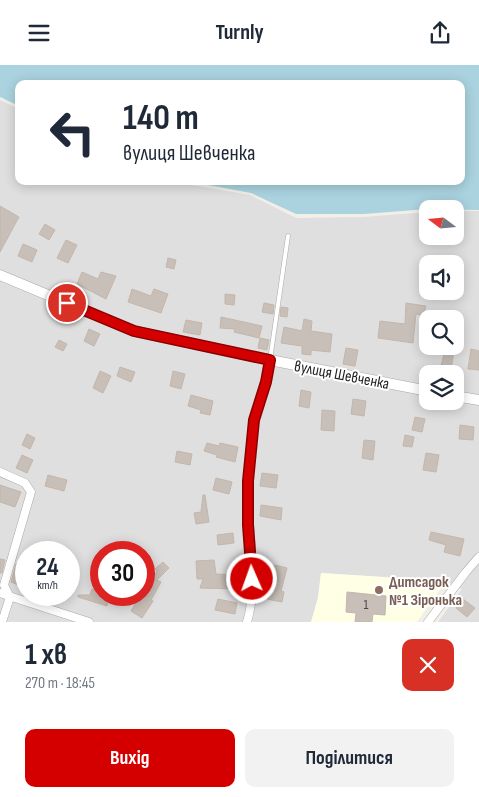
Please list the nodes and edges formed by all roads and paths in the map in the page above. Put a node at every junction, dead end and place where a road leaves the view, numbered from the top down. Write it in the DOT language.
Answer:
graph roads {
  1 [pos="288,236"];
  2 [pos="0,275"];
  3 [pos="270,360"];
  4 [pos="419,389"];
  5 [pos="464,398"];
  6 [pos="479,400"];
  7 [pos="0,472"];
  8 [pos="479,557"];
  9 [pos="0,593"];
  10 [pos="10,597"];
  11 [pos="2,622"];
  12 [pos="89,622"];
  13 [pos="247,622"];
  14 [pos="428,622"];
  1 -- 3 [label="lane"];
  2 -- 3 [label="street, вулиця Шевченка"];
  3 -- 4 [label="street, вулиця Шевченка"];
  3 -- 13 [label="street"];
  5 -- 6 [label="street"];
  7 -- 10 [label="street"];
  8 -- 14 [label="street"];
  9 -- 10 [label="street"];
  10 -- 11 [label="street"];
  10 -- 12 [label="street"];
}
